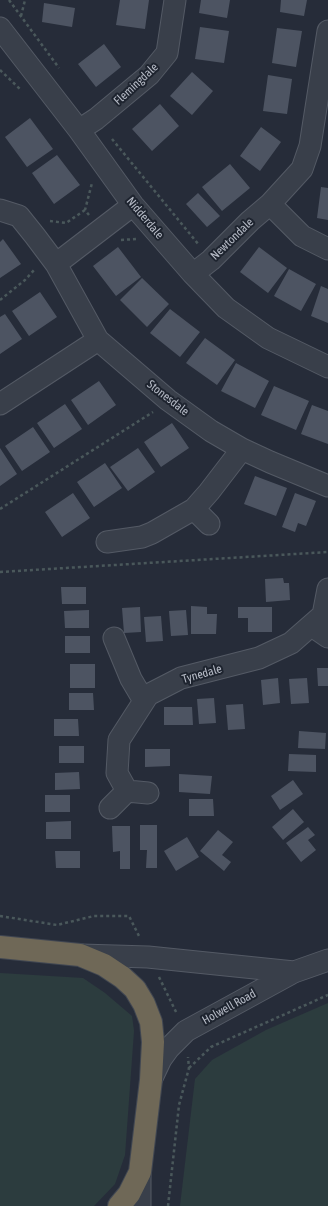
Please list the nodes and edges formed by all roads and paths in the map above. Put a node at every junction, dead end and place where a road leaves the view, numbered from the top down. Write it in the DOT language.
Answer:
graph roads {
  1 [pos="25,0"];
  2 [pos="175,0"];
  3 [pos="20,16"];
  4 [pos="0,28"];
  5 [pos="328,30"];
  6 [pos="0,70"];
  7 [pos="325,70"];
  8 [pos="22,91"];
  9 [pos="79,130"];
  10 [pos="88,177"];
  11 [pos="270,204"];
  12 [pos="133,205"];
  13 [pos="0,210"];
  14 [pos="100,230"];
  15 [pos="138,239"];
  16 [pos="328,249"];
  17 [pos="52,259"];
  18 [pos="193,274"];
  19 [pos="0,300"];
  20 [pos="98,340"];
  21 [pos="328,367"];
  22 [pos="168,400"];
  23 [pos="0,404"];
  24 [pos="242,450"];
  25 [pos="328,486"];
  26 [pos="0,509"];
  27 [pos="194,509"];
  28 [pos="209,524"];
  29 [pos="107,542"];
  30 [pos="328,552"];
  31 [pos="0,572"];
  32 [pos="328,589"];
  33 [pos="320,631"];
  34 [pos="114,638"];
  35 [pos="144,701"];
  36 [pos="126,791"];
  37 [pos="148,793"];
  38 [pos="110,808"];
  39 [pos="0,947"];
  40 [pos="80,955"];
  41 [pos="328,960"];
  42 [pos="294,972"];
  43 [pos="328,995"];
  44 [pos="189,1068"];
  45 [pos="151,1080"];
  46 [pos="140,1172"];
  47 [pos="119,1206"];
  48 [pos="140,1206"];
  1 -- 3 [label="path"];
  2 -- 9 [label="street, Flemingdale"];
  4 -- 9 [label="street, Nidderdale"];
  5 -- 7 [label="street, Newtondale"];
  6 -- 8 [label="path"];
  7 -- 11 [label="street, Newtondale"];
  9 -- 12 [label="street, Nidderdale"];
  10 -- 14 [label="path"];
  11 -- 16 [label="street"];
  11 -- 18 [label="street, Newtondale"];
  12 -- 14 [label="street"];
  12 -- 18 [label="street, Nidderdale"];
  13 -- 17 [label="street, Stonesdale"];
  14 -- 15 [label="path"];
  14 -- 17 [label="street"];
  17 -- 19 [label="path"];
  17 -- 20 [label="street, Stonesdale"];
  18 -- 21 [label="street, Nidderdale"];
  20 -- 22 [label="street, Stonesdale"];
  20 -- 23 [label="street"];
  22 -- 24 [label="street, Stonesdale"];
  22 -- 26 [label="path"];
  24 -- 25 [label="street, Stonesdale"];
  24 -- 27 [label="street"];
  27 -- 28 [label="street"];
  27 -- 29 [label="street"];
  30 -- 31 [label="path"];
  32 -- 33 [label="street, Tynedale"];
  33 -- 35 [label="street, Tynedale"];
  34 -- 35 [label="street"];
  35 -- 36 [label="street, Tynedale"];
  36 -- 37 [label="street"];
  36 -- 38 [label="street"];
  39 -- 40 [label="highway"];
  40 -- 42 [label="street"];
  40 -- 45 [label="highway"];
  41 -- 42 [label="street, Holwell Road"];
  42 -- 45 [label="street, Holwell Road"];
  43 -- 44 [label="path"];
  45 -- 46 [label="highway"];
  46 -- 47 [label="highway"];
  46 -- 48 [label="street"];
}
